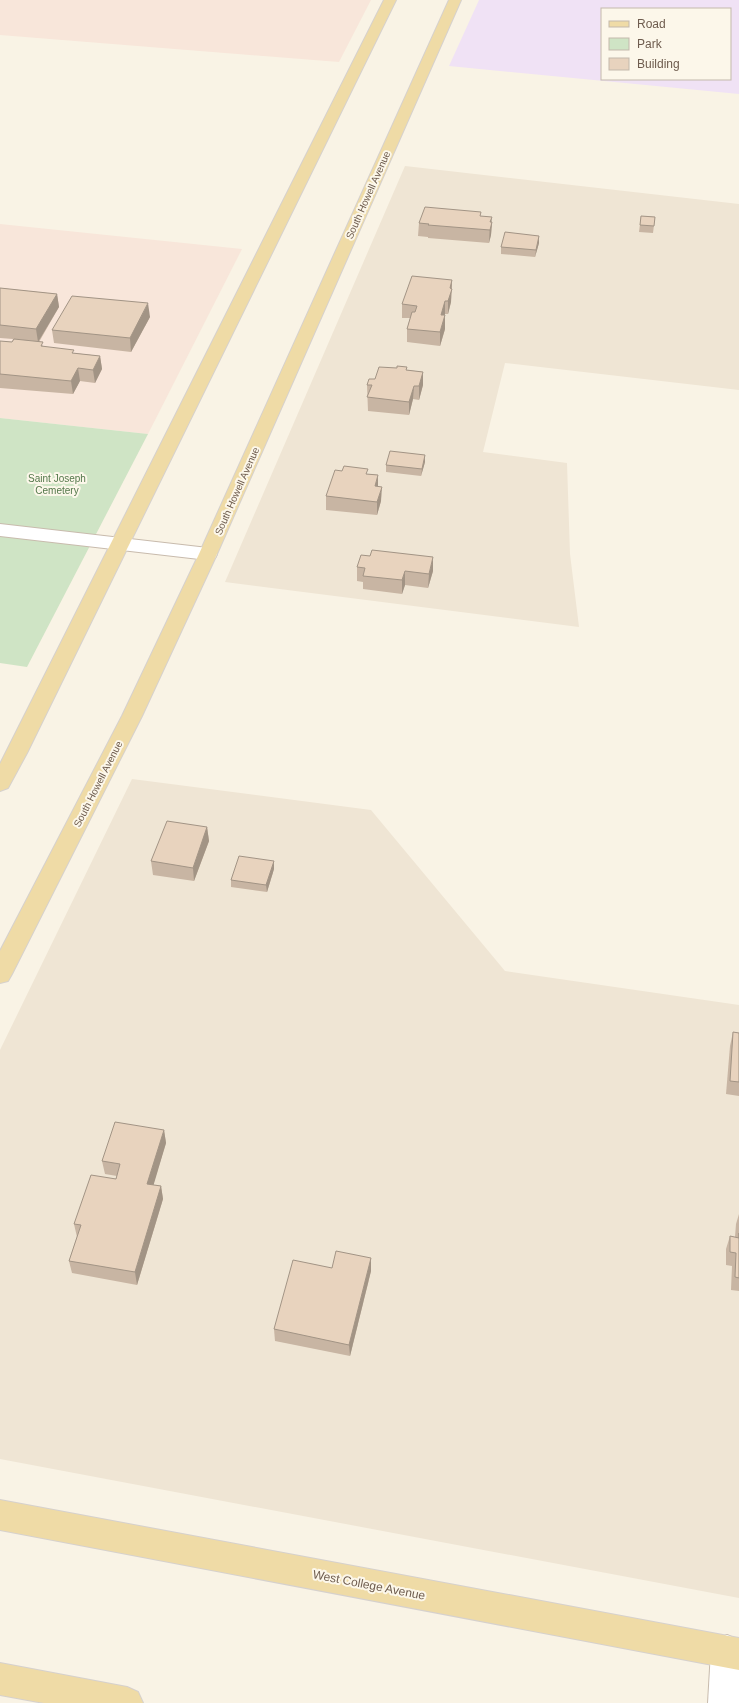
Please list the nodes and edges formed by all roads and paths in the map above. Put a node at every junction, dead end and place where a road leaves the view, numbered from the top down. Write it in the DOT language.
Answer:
graph roads {
  1 [pos="390,0"];
  2 [pos="455,0"];
  3 [pos="0,530"];
  4 [pos="119,544"];
  5 [pos="208,554"];
  6 [pos="0,783"];
  7 [pos="0,974"];
  8 [pos="0,1516"];
  9 [pos="733,1653"];
  10 [pos="0,1679"];
  11 [pos="127,1703"];
  12 [pos="724,1703"];
  1 -- 4 [label="main road"];
  2 -- 5 [label="main road, South Howell Avenue"];
  3 -- 4 [label="street"];
  4 -- 5 [label="street"];
  4 -- 6 [label="main road"];
  5 -- 7 [label="main road, South Howell Avenue"];
  8 -- 9 [label="main road, West College Avenue"];
  9 -- 12 [label="street"];
  10 -- 11 [label="main road"];
}
